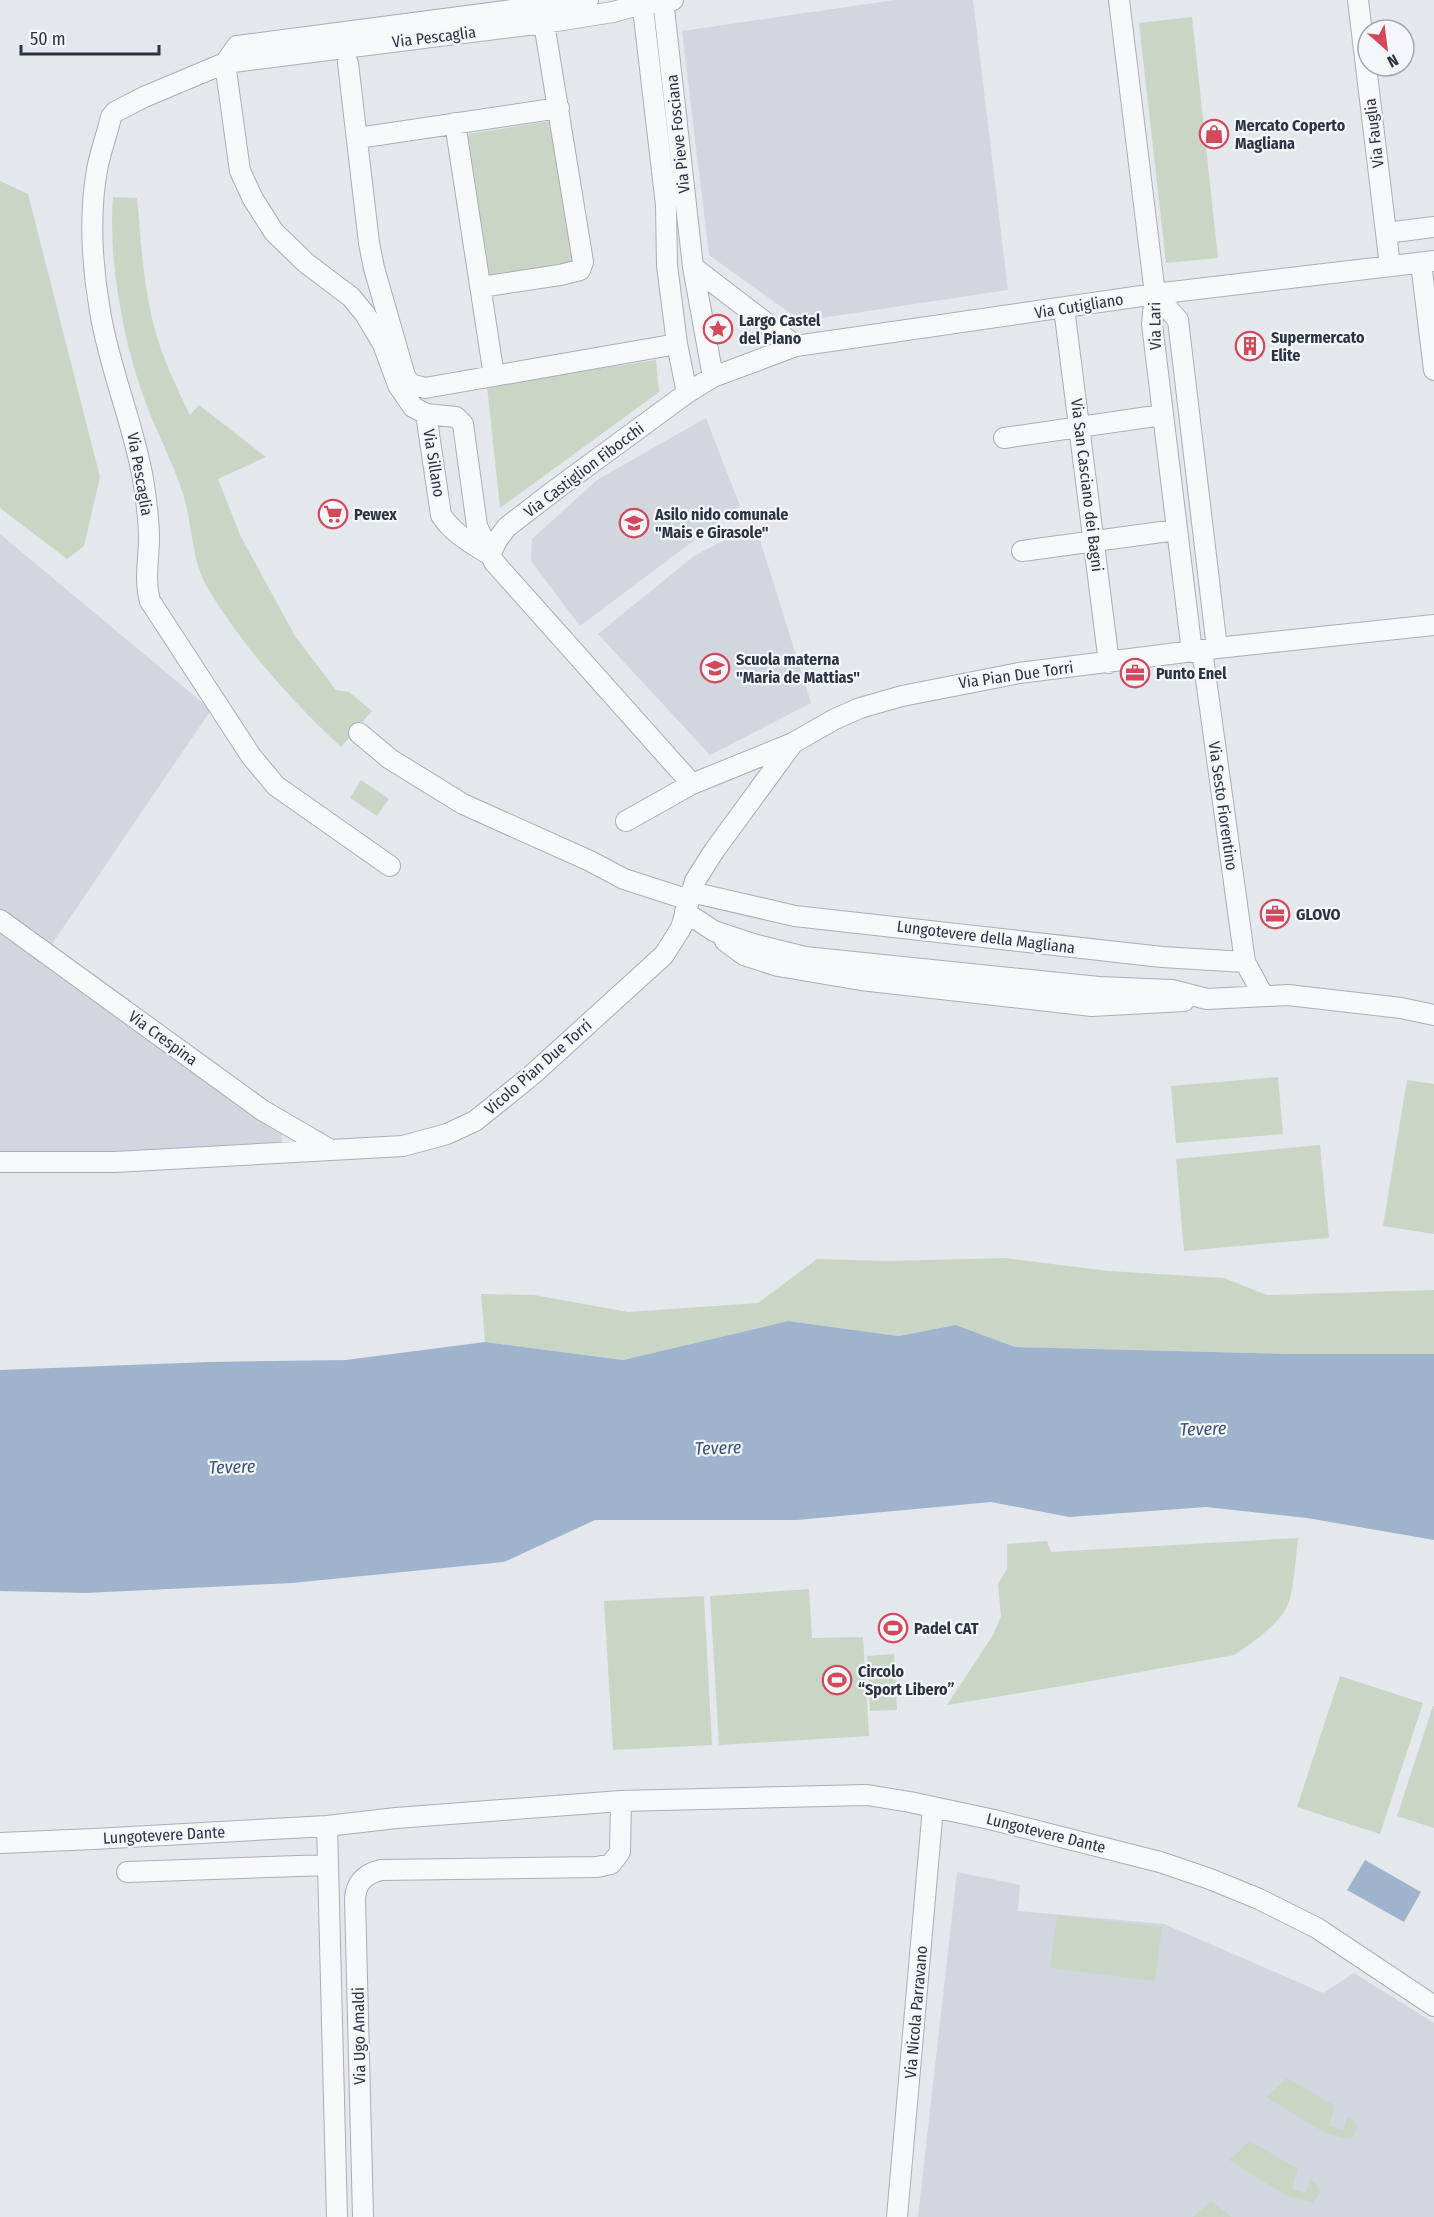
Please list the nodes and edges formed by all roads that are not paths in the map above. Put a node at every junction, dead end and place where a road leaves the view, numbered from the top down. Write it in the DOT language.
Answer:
graph roads {
  1 [pos="588,0"];
  2 [pos="666,0"];
  3 [pos="1119,0"];
  4 [pos="1358,0"];
  5 [pos="637,1"];
  6 [pos="544,23"];
  7 [pos="225,63"];
  8 [pos="348,63"];
  9 [pos="559,108"];
  10 [pos="455,123"];
  11 [pos="358,138"];
  12 [pos="1434,227"];
  13 [pos="1386,233"];
  14 [pos="1428,262"];
  15 [pos="1390,266"];
  16 [pos="693,267"];
  17 [pos="481,287"];
  18 [pos="1155,294"];
  19 [pos="1064,308"];
  20 [pos="677,344"];
  21 [pos="796,346"];
  22 [pos="1434,370"];
  23 [pos="495,375"];
  24 [pos="713,377"];
  25 [pos="687,393"];
  26 [pos="426,414"];
  27 [pos="1162,415"];
  28 [pos="1079,428"];
  29 [pos="1004,438"];
  30 [pos="1176,530"];
  31 [pos="1094,540"];
  32 [pos="1022,550"];
  33 [pos="490,555"];
  34 [pos="1434,625"];
  35 [pos="1203,650"];
  36 [pos="1109,663"];
  37 [pos="359,733"];
  38 [pos="793,743"];
  39 [pos="692,784"];
  40 [pos="626,821"];
  41 [pos="390,866"];
  42 [pos="689,901"];
  43 [pos="0,920"];
  44 [pos="1245,962"];
  45 [pos="1263,995"];
  46 [pos="1434,1015"];
  47 [pos="329,1149"];
  48 [pos="0,1162"];
  49 [pos="621,1801"];
  50 [pos="933,1807"];
  51 [pos="327,1826"];
  52 [pos="0,1843"];
  53 [pos="328,1865"];
  54 [pos="127,1872"];
  55 [pos="1434,2006"];
  56 [pos="335,2092"];
  57 [pos="360,2092"];
  58 [pos="337,2217"];
  59 [pos="363,2217"];
  60 [pos="897,2217"];
  1 -- 7 [label="street, Via Pescaglia"];
  2 -- 5 [label="street, Via Pescaglia"];
  2 -- 16 [label="street, Via Pieve Fosciana"];
  3 -- 18 [label="street, Via Lari"];
  4 -- 13 [label="street, Via Fauglia"];
  5 -- 6 [label="street, Via Pescaglia"];
  5 -- 20 [label="street, Via Pieve Fosciana"];
  6 -- 7 [label="street, Via Pescaglia"];
  6 -- 9 [label="street"];
  7 -- 26 [label="street"];
  7 -- 41 [label="street, Via Pescaglia"];
  8 -- 11 [label="street"];
  9 -- 10 [label="street"];
  9 -- 17 [label="street"];
  10 -- 11 [label="street"];
  10 -- 17 [label="street"];
  11 -- 23 [label="street"];
  12 -- 13 [label="street"];
  13 -- 15 [label="street, Via Fauglia"];
  14 -- 15 [label="street, Via Cutigliano"];
  14 -- 22 [label="street"];
  15 -- 18 [label="street, Via Cutigliano"];
  16 -- 21 [label="street"];
  16 -- 24 [label="street"];
  17 -- 23 [label="street"];
  18 -- 19 [label="street, Via Cutigliano"];
  18 -- 27 [label="street, Via Lari"];
  18 -- 35 [label="street"];
  19 -- 21 [label="street, Via Cutigliano"];
  19 -- 28 [label="street, Via San Casciano dei Bagni"];
  20 -- 23 [label="street"];
  20 -- 25 [label="street"];
  21 -- 24 [label="street"];
  24 -- 25 [label="street"];
  25 -- 33 [label="street, Via Castiglion Fibocchi"];
  26 -- 33 [label="street, Via Sillano"];
  26 -- 33 [label="street, Via Sillano"];
  27 -- 28 [label="street"];
  27 -- 30 [label="street, Via Lari"];
  28 -- 29 [label="street"];
  28 -- 31 [label="street, Via San Casciano dei Bagni"];
  30 -- 31 [label="street"];
  30 -- 35 [label="street, Via Lari"];
  31 -- 32 [label="street"];
  31 -- 36 [label="street, Via San Casciano dei Bagni"];
  33 -- 39 [label="street, Via Sillano"];
  34 -- 35 [label="street, Via Pian Due Torri"];
  35 -- 36 [label="street, Via Pian Due Torri"];
  35 -- 44 [label="street, Via Sesto Fiorentino"];
  36 -- 38 [label="street, Via Pian Due Torri"];
  37 -- 42 [label="street, Lungotevere della Magliana"];
  38 -- 39 [label="street, Via Pian Due Torri"];
  38 -- 42 [label="street, Vicolo Pian Due Torri"];
  39 -- 40 [label="street, Via Pian Due Torri"];
  42 -- 44 [label="street, Lungotevere della Magliana"];
  42 -- 45 [label="street, Lungotevere della Magliana"];
  42 -- 47 [label="street, Vicolo Pian Due Torri"];
  43 -- 47 [label="street, Via Crespina"];
  44 -- 45 [label="street"];
  45 -- 46 [label="street, Lungotevere della Magliana"];
  47 -- 48 [label="street, Vicolo Pian Due Torri"];
  49 -- 50 [label="street, Lungotevere Dante"];
  49 -- 51 [label="street, Lungotevere Dante"];
  49 -- 57 [label="street, Via Ugo Amaldi"];
  50 -- 55 [label="street, Lungotevere Dante"];
  50 -- 60 [label="street, Via Nicola Parravano"];
  51 -- 52 [label="street, Lungotevere Dante"];
  51 -- 53 [label="street"];
  53 -- 54 [label="street"];
  53 -- 56 [label="street, Via Ugo Amaldi"];
  56 -- 57 [label="street"];
  56 -- 58 [label="street, Via Ugo Amaldi"];
  57 -- 59 [label="street, Via Ugo Amaldi"];
}
